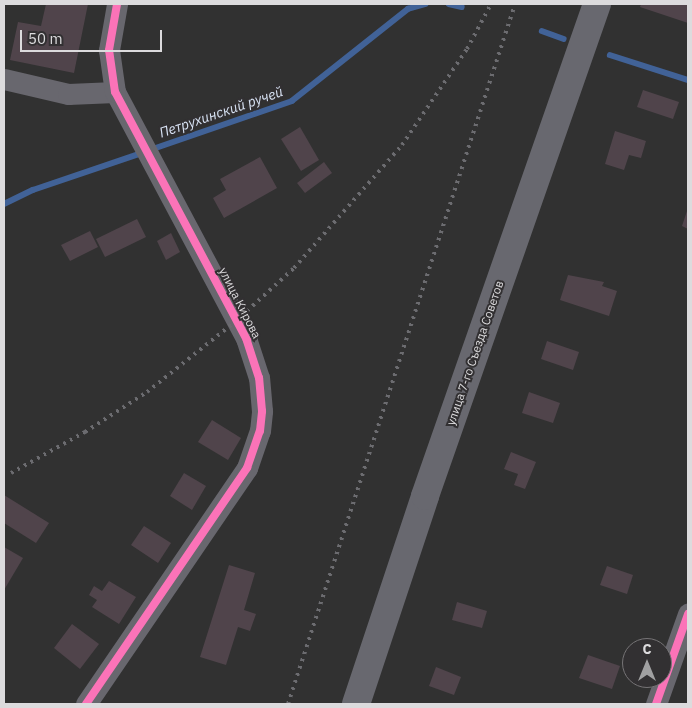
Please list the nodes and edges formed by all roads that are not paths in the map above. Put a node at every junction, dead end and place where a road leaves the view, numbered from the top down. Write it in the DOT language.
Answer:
graph roads {
  1 [pos="118,4"];
  2 [pos="597,4"];
  3 [pos="4,79"];
  4 [pos="115,92"];
  5 [pos="688,614"];
  6 [pos="86,704"];
  7 [pos="356,704"];
  8 [pos="656,704"];
  1 -- 4 [label="street, улица Кирова"];
  2 -- 7 [label="main road, улица 7-го Съезда Советов"];
  3 -- 4 [label="street"];
  4 -- 6 [label="street, улица Кирова"];
  5 -- 8 [label="street"];
}
